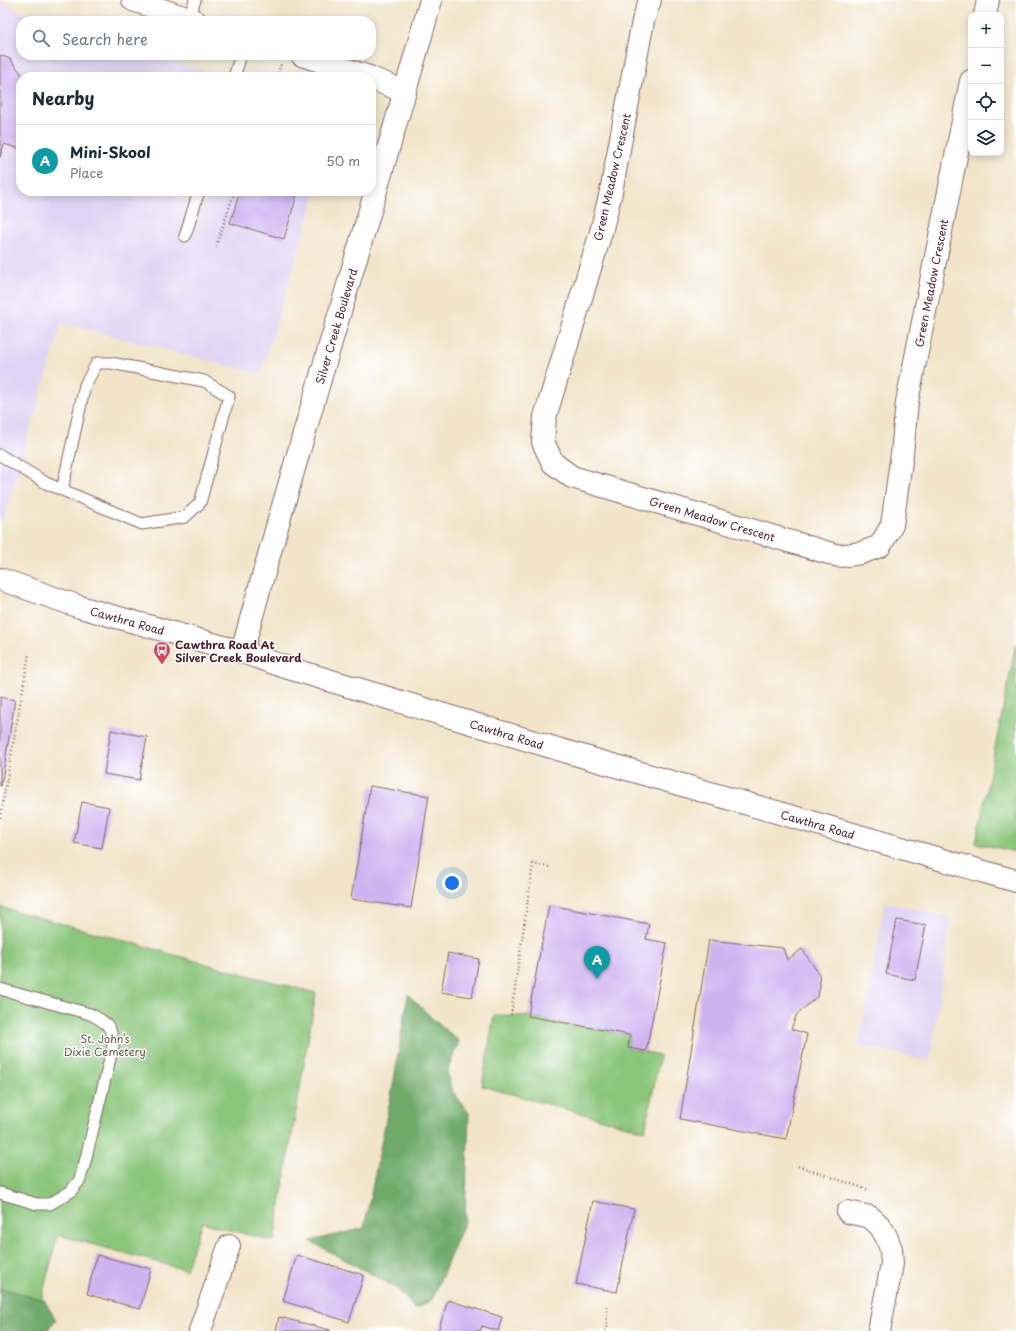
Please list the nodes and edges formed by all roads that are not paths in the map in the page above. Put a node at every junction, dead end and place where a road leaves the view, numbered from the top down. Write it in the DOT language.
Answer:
graph roads {
  1 [pos="133,0"];
  2 [pos="431,0"];
  3 [pos="650,0"];
  4 [pos="988,0"];
  5 [pos="986,12"];
  6 [pos="193,13"];
  7 [pos="239,60"];
  8 [pos="317,60"];
  9 [pos="236,72"];
  10 [pos="355,72"];
  11 [pos="376,80"];
  12 [pos="970,84"];
  13 [pos="405,92"];
  14 [pos="376,189"];
  15 [pos="197,196"];
  16 [pos="374,196"];
  17 [pos="185,236"];
  18 [pos="0,455"];
  19 [pos="62,490"];
  20 [pos="0,579"];
  21 [pos="242,652"];
  22 [pos="1016,881"];
  23 [pos="0,988"];
  24 [pos="0,1193"];
  25 [pos="848,1212"];
  26 [pos="229,1246"];
  27 [pos="200,1331"];
  28 [pos="879,1331"];
  1 -- 6 [label="street"];
  2 -- 13 [label="street, Silver Creek Boulevard"];
  3 -- 12 [label="street, Green Meadow Crescent"];
  4 -- 5 [label="street"];
  7 -- 9 [label="lane"];
  8 -- 10 [label="street"];
  11 -- 13 [label="street"];
  13 -- 14 [label="street, Silver Creek Boulevard"];
  15 -- 17 [label="lane"];
  16 -- 21 [label="street, Silver Creek Boulevard"];
  18 -- 19 [label="lane"];
  19 -- 19 [label="lane"];
  20 -- 21 [label="street, Cawthra Road"];
  21 -- 22 [label="street, Cawthra Road"];
  23 -- 24 [label="lane"];
  25 -- 28 [label="street"];
  26 -- 27 [label="street"];
}
